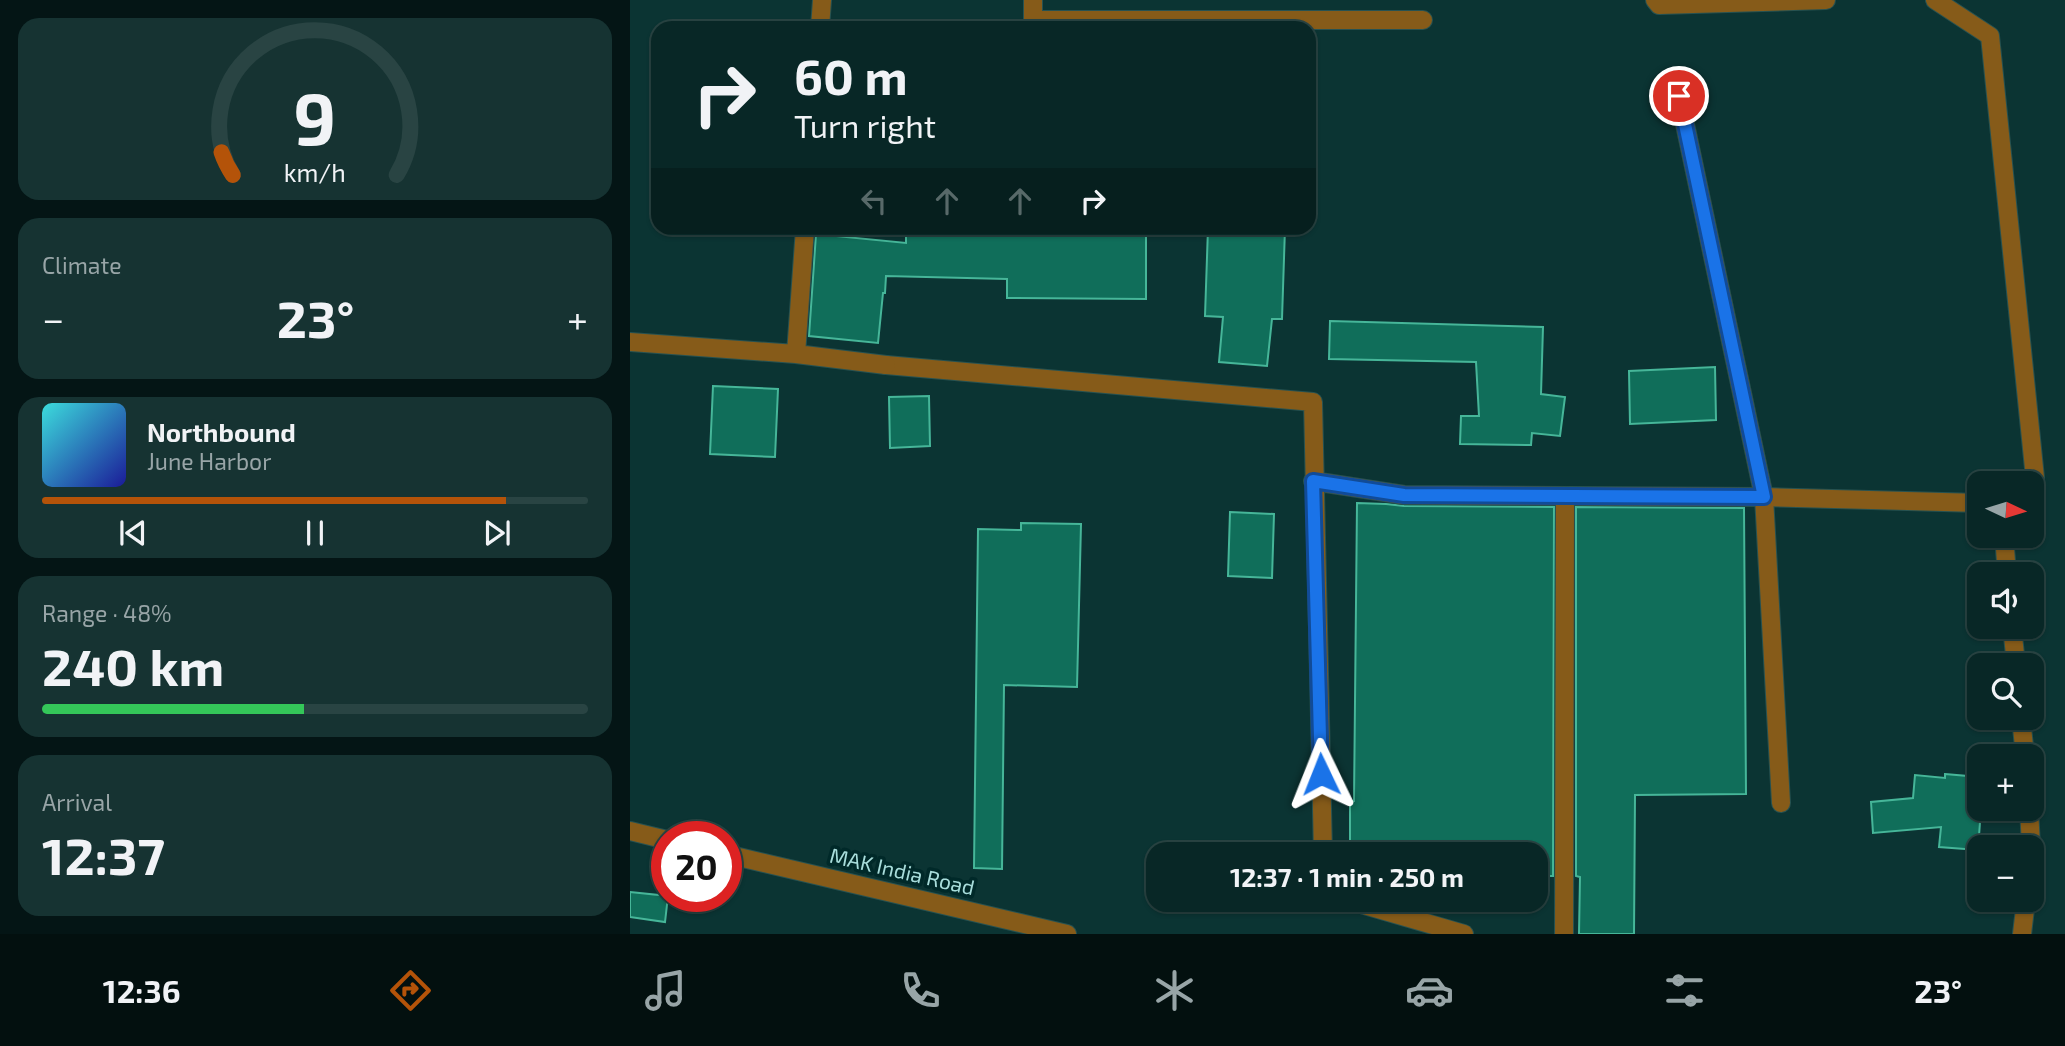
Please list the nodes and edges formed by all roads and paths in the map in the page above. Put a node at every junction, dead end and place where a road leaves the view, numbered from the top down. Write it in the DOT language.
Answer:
graph roads {
  1 [pos="822,0"];
  2 [pos="1033,0"];
  3 [pos="1655,0"];
  4 [pos="1826,0"];
  5 [pos="1935,0"];
  6 [pos="1423,20"];
  7 [pos="820,21"];
  8 [pos="1679,96"];
  9 [pos="805,235"];
  10 [pos="630,342"];
  11 [pos="796,354"];
  12 [pos="2034,471"];
  13 [pos="1313,481"];
  14 [pos="1565,496"];
  15 [pos="1764,497"];
  16 [pos="1967,503"];
  17 [pos="1781,803"];
  18 [pos="630,831"];
  19 [pos="651,836"];
  20 [pos="1323,842"];
  21 [pos="742,858"];
  22 [pos="1389,912"];
  23 [pos="2025,912"];
  24 [pos="1067,934"];
  25 [pos="1465,934"];
  26 [pos="1564,934"];
  27 [pos="2022,934"];
  1 -- 7 [label="street"];
  2 -- 6 [label="street"];
  3 -- 4 [label="street"];
  5 -- 12 [label="street"];
  8 -- 15 [label="street"];
  9 -- 11 [label="street"];
  10 -- 11 [label="street"];
  11 -- 13 [label="street"];
  13 -- 14 [label="street"];
  13 -- 20 [label="street"];
  14 -- 15 [label="street"];
  14 -- 26 [label="street"];
  15 -- 16 [label="street"];
  15 -- 17 [label="street"];
  18 -- 19 [label="street"];
  21 -- 24 [label="street, MAK India Road"];
  22 -- 25 [label="street"];
  23 -- 27 [label="street"];
}
